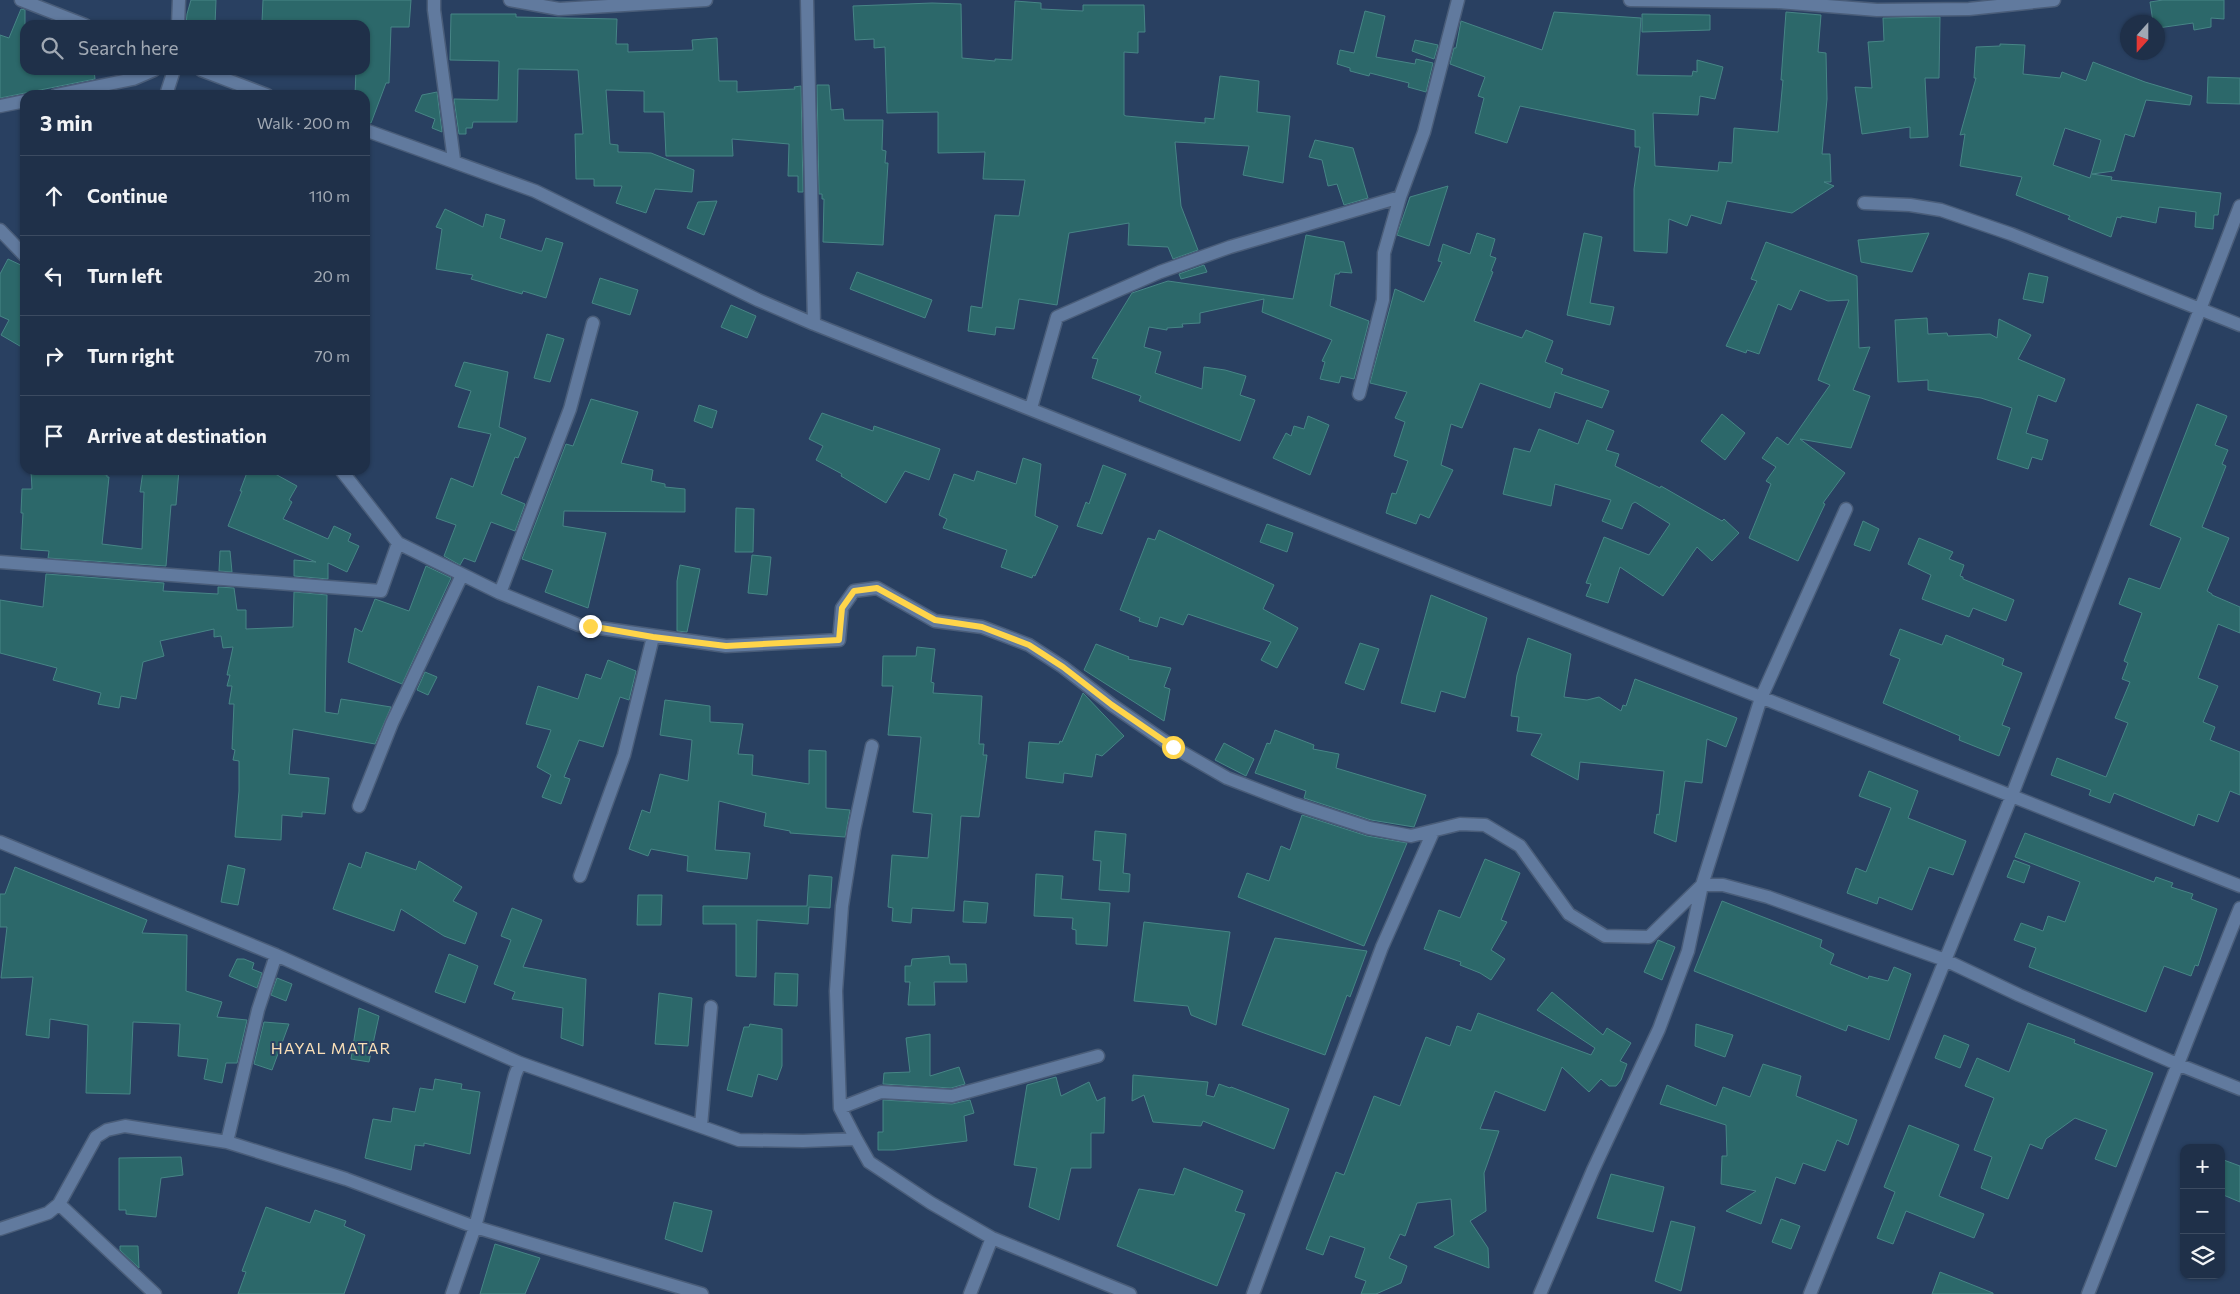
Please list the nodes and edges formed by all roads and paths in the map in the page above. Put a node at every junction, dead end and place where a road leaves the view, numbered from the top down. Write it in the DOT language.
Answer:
graph roads {
  1 [pos="21,0"];
  2 [pos="179,0"];
  3 [pos="434,0"];
  4 [pos="510,0"];
  5 [pos="706,0"];
  6 [pos="808,0"];
  7 [pos="1458,0"];
  8 [pos="1630,0"];
  9 [pos="2054,0"];
  10 [pos="1908,5"];
  11 [pos="72,20"];
  12 [pos="178,20"];
  13 [pos="142,75"];
  14 [pos="172,75"];
  15 [pos="214,75"];
  16 [pos="80,90"];
  17 [pos="168,90"];
  18 [pos="254,90"];
  19 [pos="20,102"];
  20 [pos="0,106"];
  21 [pos="370,132"];
  22 [pos="454,160"];
  23 [pos="1400,197"];
  24 [pos="1864,203"];
  25 [pos="2240,206"];
  26 [pos="0,230"];
  27 [pos="20,251"];
  28 [pos="2198,309"];
  29 [pos="593,323"];
  30 [pos="814,324"];
  31 [pos="2240,324"];
  32 [pos="1359,394"];
  33 [pos="1031,408"];
  34 [pos="345,475"];
  35 [pos="1846,509"];
  36 [pos="398,543"];
  37 [pos="0,562"];
  38 [pos="462,576"];
  39 [pos="500,593"];
  40 [pos="653,637"];
  41 [pos="1761,698"];
  42 [pos="872,746"];
  43 [pos="2012,795"];
  44 [pos="360,806"];
  45 [pos="1433,832"];
  46 [pos="0,842"];
  47 [pos="580,876"];
  48 [pos="1702,885"];
  49 [pos="2240,886"];
  50 [pos="2240,908"];
  51 [pos="276,955"];
  52 [pos="1945,960"];
  53 [pos="711,1007"];
  54 [pos="1098,1056"];
  55 [pos="520,1063"];
  56 [pos="2177,1064"];
  57 [pos="2240,1089"];
  58 [pos="840,1108"];
  59 [pos="701,1126"];
  60 [pos="856,1139"];
  61 [pos="227,1142"];
  62 [pos="59,1204"];
  63 [pos="475,1226"];
  64 [pos="0,1229"];
  65 [pos="992,1238"];
  66 [pos="155,1294"];
  67 [pos="452,1294"];
  68 [pos="702,1294"];
  69 [pos="970,1294"];
  70 [pos="1130,1294"];
  71 [pos="1253,1294"];
  72 [pos="1540,1294"];
  73 [pos="1810,1294"];
  74 [pos="2088,1294"];
  1 -- 11 [label="street"];
  2 -- 12 [label="street"];
  3 -- 22 [label="street"];
  4 -- 5 [label="street"];
  6 -- 30 [label="street"];
  7 -- 23 [label="street"];
  8 -- 10 [label="street"];
  9 -- 10 [label="street"];
  13 -- 16 [label="street"];
  14 -- 17 [label="street"];
  15 -- 18 [label="street"];
  19 -- 20 [label="street"];
  21 -- 22 [label="street"];
  22 -- 30 [label="street"];
  23 -- 32 [label="street"];
  23 -- 33 [label="street"];
  24 -- 28 [label="street"];
  25 -- 28 [label="street"];
  26 -- 27 [label="street"];
  28 -- 31 [label="street"];
  28 -- 43 [label="street"];
  29 -- 39 [label="street"];
  30 -- 33 [label="street"];
  33 -- 41 [label="street"];
  34 -- 36 [label="street"];
  35 -- 41 [label="street"];
  36 -- 37 [label="street"];
  36 -- 38 [label="street"];
  38 -- 39 [label="street"];
  38 -- 44 [label="street"];
  39 -- 40 [label="street"];
  40 -- 45 [label="street"];
  40 -- 47 [label="street"];
  41 -- 43 [label="street"];
  41 -- 48 [label="street"];
  42 -- 58 [label="street"];
  43 -- 49 [label="street"];
  43 -- 52 [label="street"];
  45 -- 48 [label="street"];
  45 -- 71 [label="street"];
  46 -- 51 [label="street"];
  48 -- 52 [label="street"];
  48 -- 72 [label="street"];
  50 -- 56 [label="street"];
  51 -- 55 [label="street"];
  51 -- 61 [label="street"];
  52 -- 56 [label="street"];
  52 -- 73 [label="street"];
  53 -- 59 [label="street"];
  54 -- 58 [label="street"];
  55 -- 59 [label="street"];
  55 -- 63 [label="street"];
  56 -- 57 [label="street"];
  56 -- 74 [label="street"];
  58 -- 60 [label="street"];
  59 -- 60 [label="street"];
  60 -- 65 [label="street"];
  61 -- 62 [label="street"];
  61 -- 63 [label="street"];
  62 -- 64 [label="street"];
  62 -- 66 [label="street"];
  63 -- 67 [label="street"];
  63 -- 68 [label="street"];
  65 -- 69 [label="street"];
  65 -- 70 [label="street"];
}
